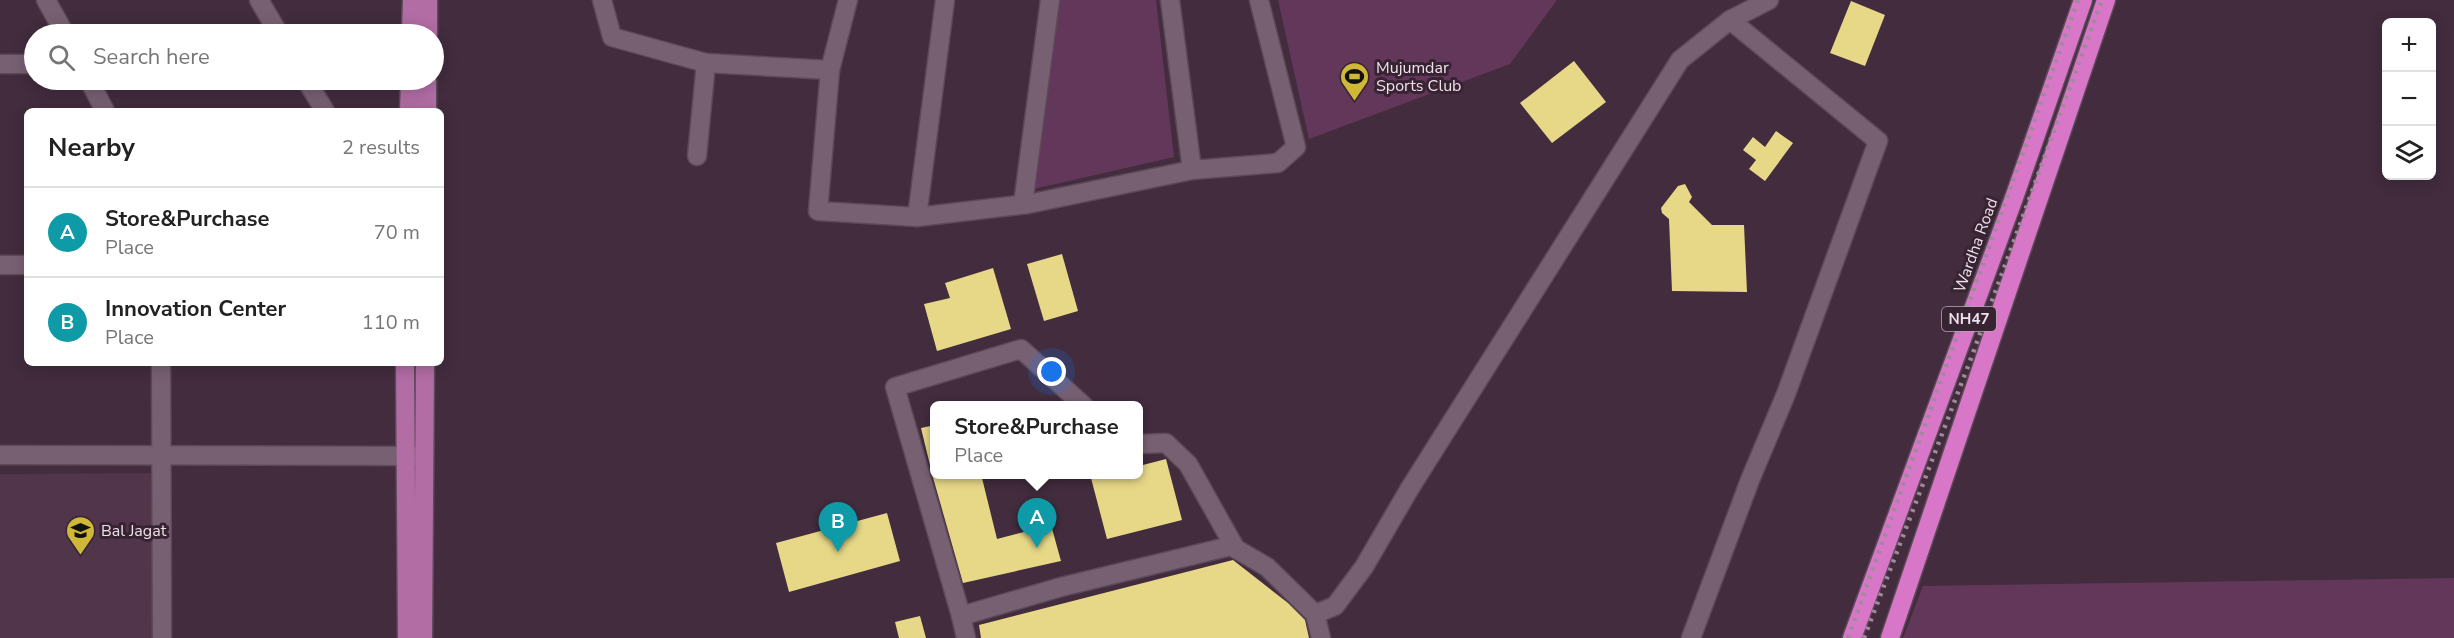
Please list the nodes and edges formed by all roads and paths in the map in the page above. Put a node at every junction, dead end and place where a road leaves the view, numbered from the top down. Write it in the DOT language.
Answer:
graph roads {
  1 [pos="46,0"];
  2 [pos="259,0"];
  3 [pos="412,0"];
  4 [pos="428,0"];
  5 [pos="602,0"];
  6 [pos="848,0"];
  7 [pos="945,0"];
  8 [pos="1050,0"];
  9 [pos="1170,0"];
  10 [pos="1259,0"];
  11 [pos="1769,0"];
  12 [pos="2083,0"];
  13 [pos="2106,0"];
  14 [pos="1730,20"];
  15 [pos="59,24"];
  16 [pos="273,24"];
  17 [pos="411,24"];
  18 [pos="428,24"];
  19 [pos="706,63"];
  20 [pos="0,64"];
  21 [pos="24,64"];
  22 [pos="830,70"];
  23 [pos="94,90"];
  24 [pos="312,90"];
  25 [pos="410,90"];
  26 [pos="427,90"];
  27 [pos="103,108"];
  28 [pos="323,108"];
  29 [pos="409,108"];
  30 [pos="427,108"];
  31 [pos="697,156"];
  32 [pos="1192,170"];
  33 [pos="1023,204"];
  34 [pos="917,217"];
  35 [pos="0,265"];
  36 [pos="24,265"];
  37 [pos="161,366"];
  38 [pos="405,366"];
  39 [pos="425,366"];
  40 [pos="1080,401"];
  41 [pos="1143,444"];
  42 [pos="0,455"];
  43 [pos="162,456"];
  44 [pos="416,456"];
  45 [pos="1234,546"];
  46 [pos="1315,614"];
  47 [pos="961,616"];
  48 [pos="162,638"];
  49 [pos="407,638"];
  50 [pos="423,638"];
  51 [pos="966,638"];
  52 [pos="1321,638"];
  53 [pos="1691,638"];
  54 [pos="1852,638"];
  55 [pos="1890,638"];
  1 -- 15 [label="street"];
  2 -- 16 [label="street"];
  3 -- 17 [label="main road"];
  4 -- 18 [label="main road"];
  5 -- 19 [label="street"];
  6 -- 22 [label="street"];
  7 -- 34 [label="street"];
  8 -- 33 [label="street"];
  9 -- 32 [label="street"];
  10 -- 32 [label="street"];
  11 -- 14 [label="street"];
  12 -- 54 [label="highway, Wardha Road / NH47"];
  13 -- 55 [label="highway, NH47"];
  14 -- 46 [label="street"];
  14 -- 53 [label="street"];
  19 -- 22 [label="street"];
  19 -- 31 [label="street"];
  20 -- 21 [label="street"];
  22 -- 34 [label="street"];
  23 -- 27 [label="street"];
  24 -- 28 [label="street"];
  25 -- 29 [label="main road"];
  26 -- 30 [label="main road"];
  32 -- 33 [label="street"];
  33 -- 34 [label="street"];
  35 -- 36 [label="street"];
  37 -- 43 [label="street"];
  38 -- 44 [label="main road"];
  39 -- 44 [label="main road"];
  40 -- 47 [label="street"];
  41 -- 45 [label="street"];
  42 -- 43 [label="street"];
  43 -- 44 [label="street"];
  43 -- 48 [label="street"];
  44 -- 49 [label="main road"];
  44 -- 50 [label="main road"];
  45 -- 46 [label="street"];
  45 -- 47 [label="street"];
  46 -- 52 [label="street"];
  47 -- 51 [label="street"];
}
